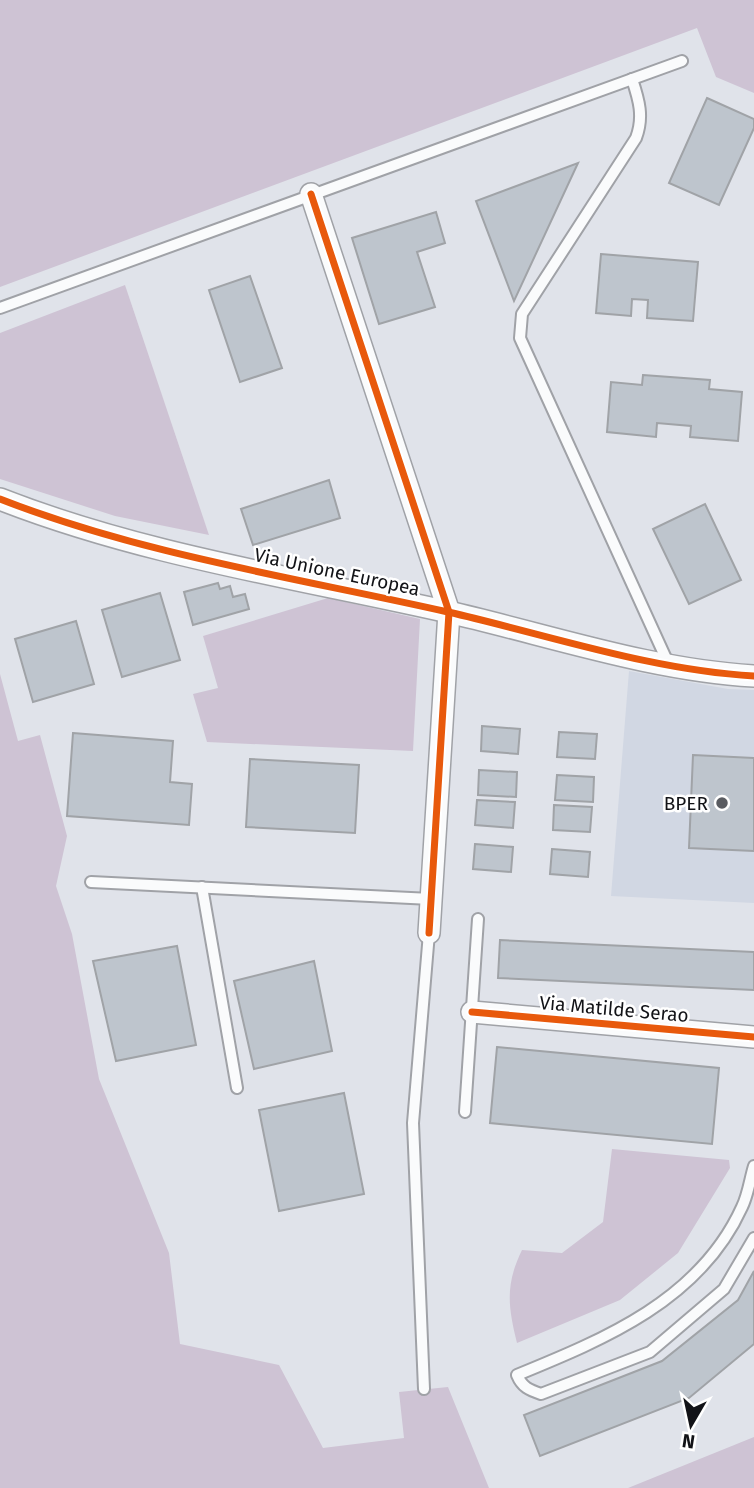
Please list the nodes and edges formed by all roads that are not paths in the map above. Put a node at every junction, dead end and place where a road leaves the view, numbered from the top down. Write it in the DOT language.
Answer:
graph roads {
  1 [pos="682,61"];
  2 [pos="632,79"];
  3 [pos="312,194"];
  4 [pos="0,309"];
  5 [pos="0,499"];
  6 [pos="449,612"];
  7 [pos="669,665"];
  8 [pos="754,676"];
  9 [pos="91,882"];
  10 [pos="202,887"];
  11 [pos="431,898"];
  12 [pos="478,919"];
  13 [pos="429,933"];
  14 [pos="471,1012"];
  15 [pos="754,1037"];
  16 [pos="237,1088"];
  17 [pos="465,1112"];
  18 [pos="754,1166"];
  19 [pos="754,1238"];
  20 [pos="424,1389"];
  1 -- 2 [label="lane"];
  2 -- 3 [label="lane"];
  2 -- 7 [label="lane"];
  3 -- 4 [label="lane"];
  3 -- 6 [label="street"];
  5 -- 6 [label="street, Via Unione Europea"];
  6 -- 7 [label="street, Via Unione Europea"];
  6 -- 11 [label="street"];
  7 -- 8 [label="street, Via Unione Europea"];
  9 -- 10 [label="lane"];
  10 -- 11 [label="lane"];
  10 -- 16 [label="lane"];
  11 -- 13 [label="street"];
  12 -- 14 [label="lane"];
  13 -- 20 [label="lane"];
  14 -- 15 [label="street, Via Matilde Serao"];
  14 -- 17 [label="lane"];
  18 -- 19 [label="lane"];
}
